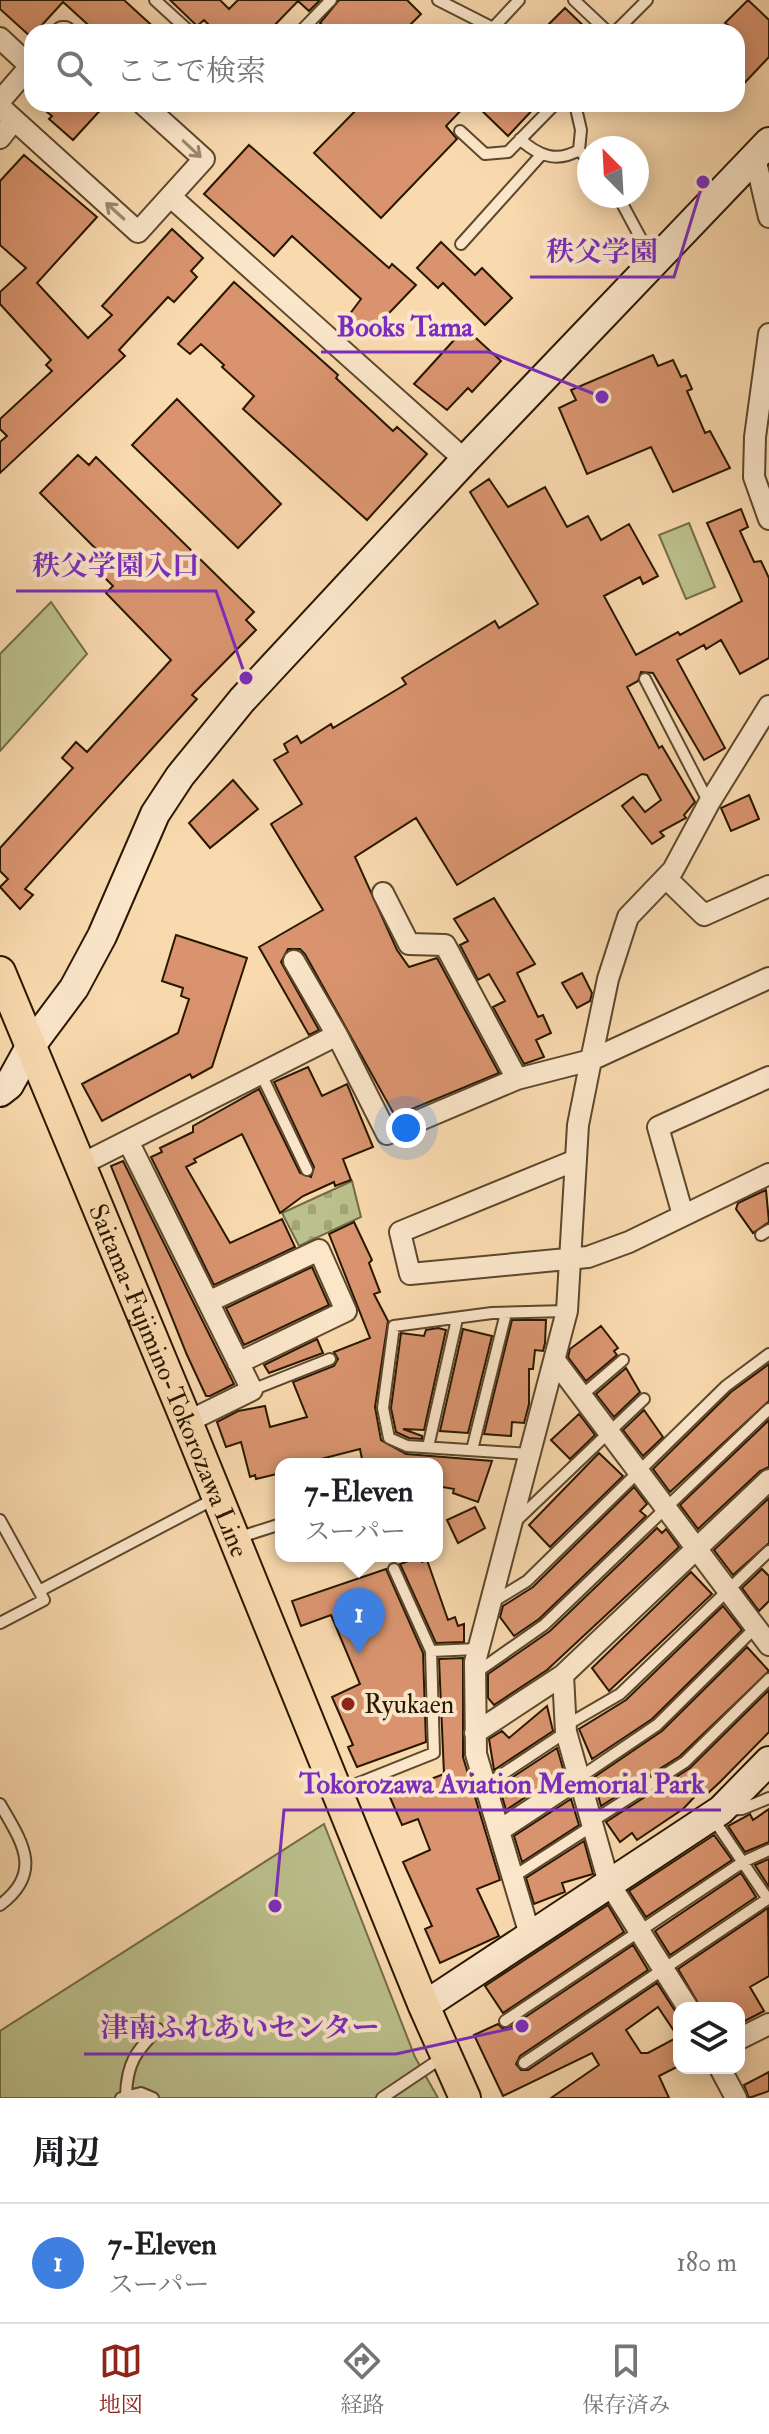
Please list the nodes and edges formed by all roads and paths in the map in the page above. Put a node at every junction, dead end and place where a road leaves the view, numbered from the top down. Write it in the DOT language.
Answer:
graph roads {
  1 [pos="155,0"];
  2 [pos="331,0"];
  3 [pos="438,0"];
  4 [pos="519,0"];
  5 [pos="574,0"];
  6 [pos="647,0"];
  7 [pos="181,24"];
  8 [pos="308,24"];
  9 [pos="485,24"];
  10 [pos="497,24"];
  11 [pos="600,24"];
  12 [pos="623,24"];
  13 [pos="0,38"];
  14 [pos="24,59"];
  15 [pos="24,73"];
  16 [pos="0,101"];
  17 [pos="152,112"];
  18 [pos="547,112"];
  19 [pos="577,112"];
  20 [pos="7,114"];
  21 [pos="460,131"];
  22 [pos="580,136"];
  23 [pos="0,138"];
  24 [pos="520,139"];
  25 [pos="762,150"];
  26 [pos="577,151"];
  27 [pos="541,155"];
  28 [pos="171,197"];
  29 [pos="624,208"];
  30 [pos="769,217"];
  31 [pos="461,244"];
  32 [pos="653,262"];
  33 [pos="769,334"];
  34 [pos="766,391"];
  35 [pos="465,460"];
  36 [pos="769,519"];
  37 [pos="645,679"];
  38 [pos="769,708"];
  39 [pos="709,803"];
  40 [pos="666,878"];
  41 [pos="769,886"];
  42 [pos="383,893"];
  43 [pos="294,961"];
  44 [pos="0,972"];
  45 [pos="769,978"];
  46 [pos="337,1035"];
  47 [pos="30,1047"];
  48 [pos="591,1060"];
  49 [pos="0,1061"];
  50 [pos="261,1074"];
  51 [pos="769,1077"];
  52 [pos="517,1079"];
  53 [pos="0,1092"];
  54 [pos="128,1141"];
  55 [pos="576,1160"];
  56 [pos="80,1165"];
  57 [pos="307,1170"];
  58 [pos="769,1174"];
  59 [pos="683,1215"];
  60 [pos="571,1260"];
  61 [pos="208,1302"];
  62 [pos="567,1311"];
  63 [pos="506,1313"];
  64 [pos="457,1319"];
  65 [pos="769,1354"];
  66 [pos="330,1359"];
  67 [pos="623,1360"];
  68 [pos="556,1362"];
  69 [pos="238,1363"];
  70 [pos="252,1390"];
  71 [pos="581,1396"];
  72 [pos="644,1399"];
  73 [pos="769,1409"];
  74 [pos="187,1422"];
  75 [pos="610,1435"];
  76 [pos="428,1447"];
  77 [pos="472,1450"];
  78 [pos="529,1454"];
  79 [pos="638,1471"];
  80 [pos="769,1480"];
  81 [pos="218,1497"];
  82 [pos="666,1509"];
  83 [pos="0,1520"];
  84 [pos="510,1525"];
  85 [pos="275,1526"];
  86 [pos="235,1539"];
  87 [pos="696,1549"];
  88 [pos="769,1551"];
  89 [pos="394,1569"];
  90 [pos="41,1590"];
  91 [pos="728,1592"];
  92 [pos="488,1604"];
  93 [pos="762,1620"];
  94 [pos="0,1623"];
  95 [pos="769,1645"];
  96 [pos="477,1649"];
  97 [pos="431,1651"];
  98 [pos="476,1673"];
  99 [pos="563,1675"];
  100 [pos="769,1679"];
  101 [pos="566,1729"];
  102 [pos="475,1733"];
  103 [pos="769,1761"];
  104 [pos="579,1778"];
  105 [pos="486,1785"];
  106 [pos="338,1792"];
  107 [pos="769,1798"];
  108 [pos="0,1804"];
  109 [pos="717,1813"];
  110 [pos="592,1824"];
  111 [pos="500,1830"];
  112 [pos="769,1850"];
  113 [pos="743,1862"];
  114 [pos="513,1877"];
  115 [pos="609,1883"];
  116 [pos="768,1898"];
  117 [pos="0,1905"];
  118 [pos="640,1930"];
  119 [pos="530,1935"];
  120 [pos="665,1968"];
  121 [pos="685,2002"];
  122 [pos="424,2006"];
  123 [pos="505,2021"];
  124 [pos="769,2024"];
  125 [pos="158,2029"];
  126 [pos="745,2036"];
  127 [pos="445,2056"];
  128 [pos="524,2063"];
  129 [pos="723,2074"];
  130 [pos="123,2096"];
  131 [pos="153,2098"];
  132 [pos="382,2098"];
  133 [pos="465,2098"];
  134 [pos="736,2098"];
  1 -- 7 [label="lane"];
  2 -- 8 [label="lane"];
  3 -- 9 [label="lane"];
  4 -- 10 [label="lane"];
  5 -- 11 [label="lane"];
  6 -- 12 [label="lane"];
  13 -- 14 [label="street"];
  15 -- 16 [label="street"];
  17 -- 28 [label="street, one-way"];
  18 -- 24 [label="lane"];
  19 -- 22 [label="lane"];
  20 -- 23 [label="street"];
  28 -- 20 [label="street, one-way"];
  21 -- 24 [label="lane"];
  24 -- 27 [label="lane"];
  25 -- 30 [label="street"];
  25 -- 32 [label="street"];
  26 -- 27 [label="lane"];
  27 -- 31 [label="lane"];
  28 -- 35 [label="street"];
  29 -- 32 [label="lane"];
  32 -- 35 [label="street"];
  33 -- 34 [label="street"];
  34 -- 36 [label="street"];
  35 -- 47 [label="street"];
  37 -- 39 [label="lane"];
  38 -- 39 [label="street"];
  39 -- 40 [label="street"];
  40 -- 41 [label="street"];
  40 -- 48 [label="street"];
  42 -- 52 [label="street"];
  43 -- 46 [label="street"];
  44 -- 47 [label="main road, Saitama-Fujimino-Tokorozawa Line"];
  45 -- 48 [label="street"];
  46 -- 50 [label="street"];
  46 -- 52 [label="street"];
  47 -- 49 [label="street"];
  47 -- 53 [label="street"];
  47 -- 56 [label="main road, Saitama-Fujimino-Tokorozawa Line"];
  48 -- 52 [label="street"];
  48 -- 55 [label="street"];
  50 -- 54 [label="street"];
  50 -- 57 [label="lane"];
  51 -- 59 [label="street"];
  54 -- 56 [label="street"];
  54 -- 61 [label="street"];
  55 -- 60 [label="street"];
  55 -- 60 [label="street"];
  56 -- 74 [label="main road, Saitama-Fujimino-Tokorozawa Line"];
  58 -- 59 [label="street"];
  59 -- 60 [label="street"];
  60 -- 62 [label="street"];
  61 -- 69 [label="street"];
  61 -- 69 [label="street"];
  62 -- 63 [label="lane"];
  62 -- 68 [label="street"];
  63 -- 64 [label="lane"];
  63 -- 77 [label="lane"];
  64 -- 76 [label="lane"];
  64 -- 76 [label="lane"];
  65 -- 79 [label="lane"];
  66 -- 70 [label="lane"];
  67 -- 71 [label="lane"];
  68 -- 71 [label="street"];
  68 -- 78 [label="street"];
  69 -- 70 [label="street"];
  70 -- 74 [label="street"];
  71 -- 75 [label="street"];
  72 -- 75 [label="lane"];
  73 -- 82 [label="lane"];
  74 -- 81 [label="main road, Saitama-Fujimino-Tokorozawa Line"];
  75 -- 79 [label="street"];
  75 -- 84 [label="lane"];
  76 -- 77 [label="lane"];
  77 -- 78 [label="lane"];
  78 -- 84 [label="street"];
  79 -- 82 [label="street"];
  79 -- 92 [label="lane"];
  80 -- 87 [label="street"];
  81 -- 86 [label="main road, Saitama-Fujimino-Tokorozawa Line"];
  81 -- 90 [label="lane"];
  82 -- 87 [label="street"];
  82 -- 98 [label="lane"];
  83 -- 90 [label="lane"];
  84 -- 92 [label="street"];
  85 -- 86 [label="lane"];
  86 -- 106 [label="main road, Saitama-Fujimino-Tokorozawa Line"];
  87 -- 91 [label="street"];
  87 -- 99 [label="street"];
  88 -- 91 [label="lane"];
  89 -- 97 [label="lane"];
  90 -- 94 [label="lane"];
  91 -- 93 [label="street"];
  91 -- 101 [label="lane"];
  92 -- 96 [label="street"];
  93 -- 95 [label="street"];
  93 -- 104 [label="lane"];
  96 -- 97 [label="lane"];
  96 -- 98 [label="street"];
  97 -- 106 [label="lane"];
  98 -- 102 [label="street"];
  99 -- 101 [label="street"];
  99 -- 102 [label="street"];
  100 -- 110 [label="lane"];
  101 -- 104 [label="street"];
  101 -- 105 [label="lane"];
  102 -- 105 [label="street"];
  103 -- 109 [label="street"];
  104 -- 110 [label="street"];
  104 -- 111 [label="street"];
  105 -- 111 [label="street"];
  106 -- 122 [label="main road, Saitama-Fujimino-Tokorozawa Line"];
  107 -- 109 [label="lane"];
  108 -- 117 [label="lane"];
  109 -- 113 [label="lane"];
  109 -- 115 [label="street"];
  110 -- 114 [label="lane"];
  110 -- 115 [label="street"];
  111 -- 114 [label="street"];
  112 -- 113 [label="lane"];
  113 -- 116 [label="lane"];
  113 -- 118 [label="lane"];
  114 -- 119 [label="street"];
  115 -- 118 [label="street"];
  115 -- 119 [label="street"];
  116 -- 120 [label="lane"];
  118 -- 120 [label="street"];
  118 -- 123 [label="lane"];
  119 -- 122 [label="street"];
  120 -- 121 [label="street"];
  120 -- 128 [label="lane"];
  122 -- 127 [label="main road, Saitama-Fujimino-Tokorozawa Line"];
  124 -- 126 [label="street"];
  125 -- 130 [label="lane"];
  127 -- 132 [label="lane"];
  127 -- 133 [label="main road, Saitama-Fujimino-Tokorozawa Line"];
  129 -- 134 [label="street"];
  130 -- 131 [label="lane"];
}
